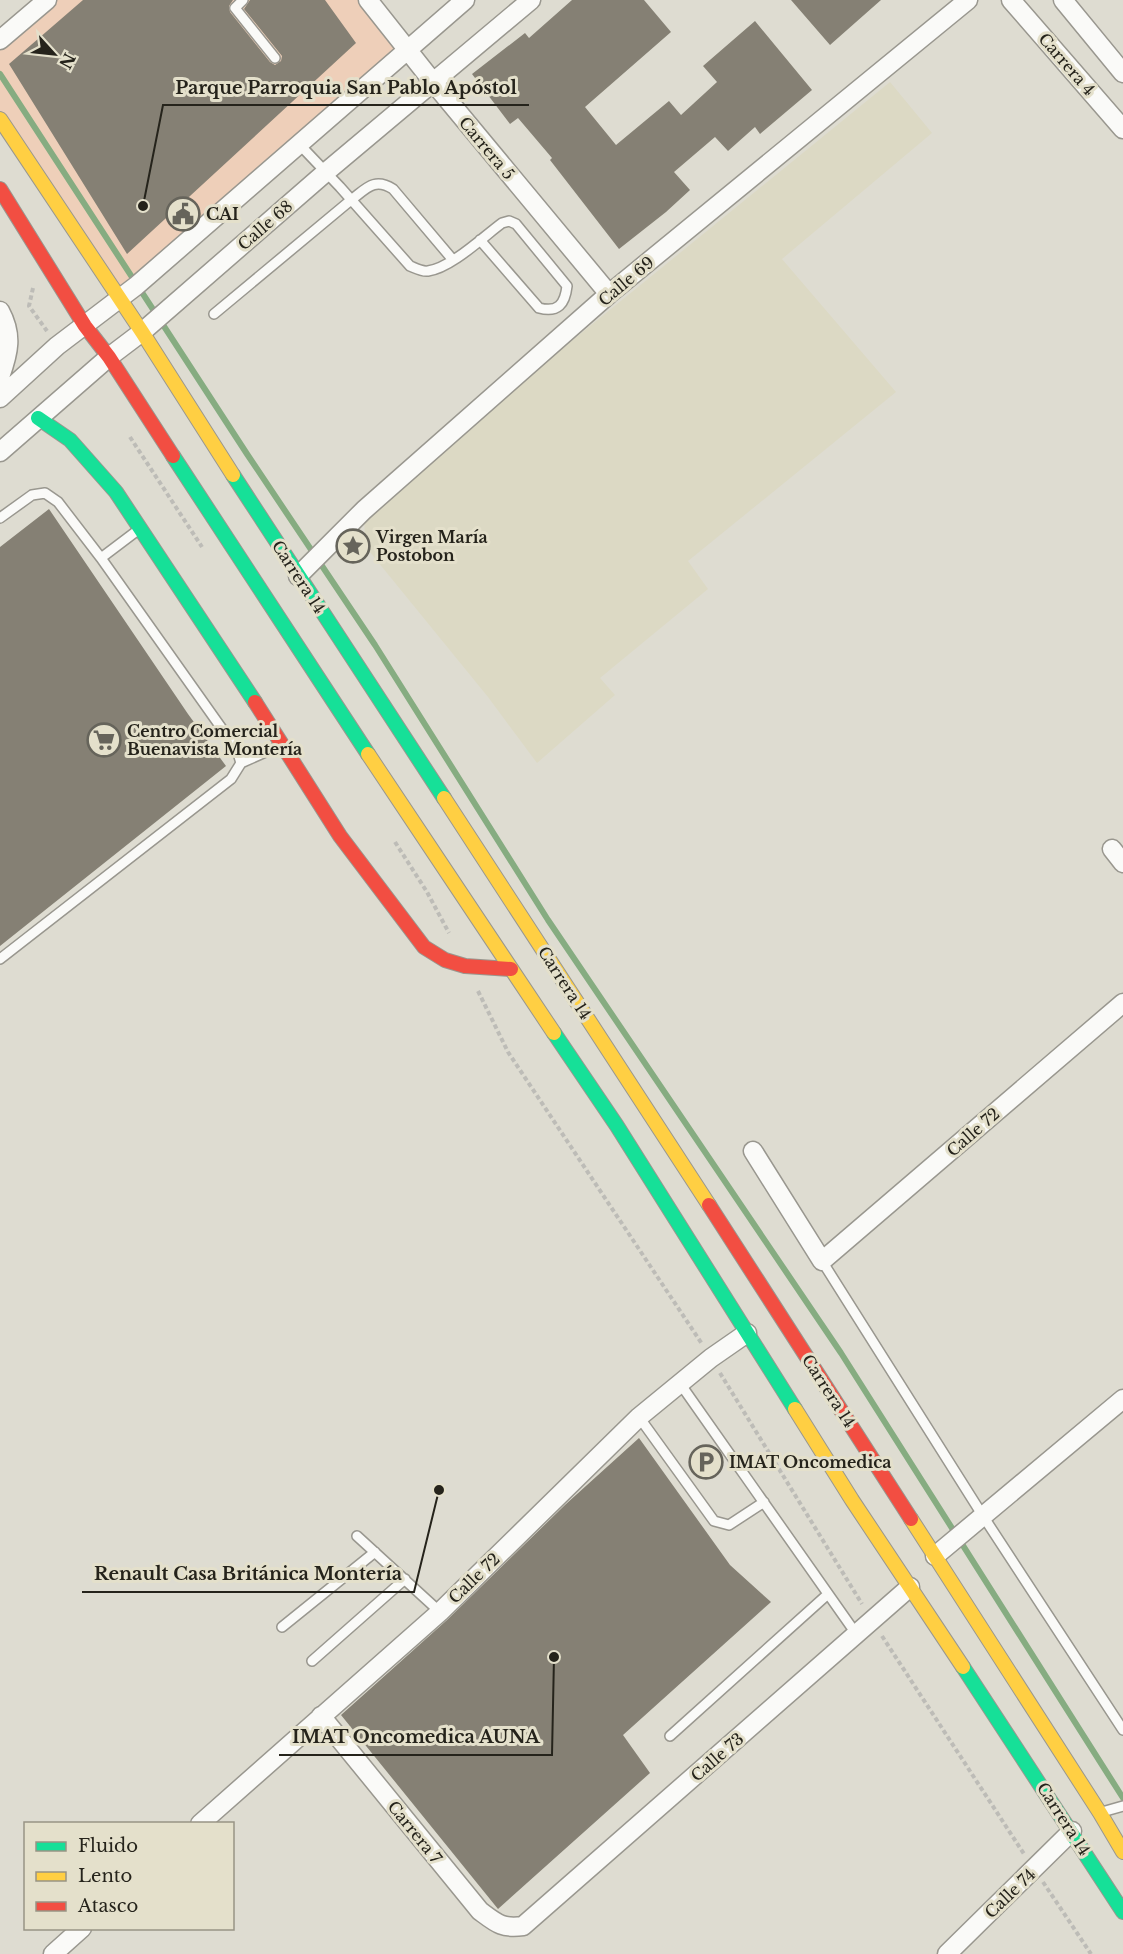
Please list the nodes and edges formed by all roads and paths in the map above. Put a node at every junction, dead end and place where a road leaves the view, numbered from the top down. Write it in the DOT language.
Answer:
graph roads {
  1 [pos="47,0"];
  2 [pos="243,0"];
  3 [pos="368,0"];
  4 [pos="465,0"];
  5 [pos="531,0"];
  6 [pos="968,0"];
  7 [pos="1011,0"];
  8 [pos="1063,0"];
  9 [pos="232,4"];
  10 [pos="4,36"];
  11 [pos="408,49"];
  12 [pos="275,58"];
  13 [pos="1123,73"];
  14 [pos="433,82"];
  15 [pos="0,119"];
  16 [pos="1123,129"];
  17 [pos="300,145"];
  18 [pos="326,172"];
  19 [pos="0,189"];
  20 [pos="351,200"];
  21 [pos="480,240"];
  22 [pos="453,260"];
  23 [pos="33,287"];
  24 [pos="609,294"];
  25 [pos="120,300"];
  26 [pos="0,311"];
  27 [pos="214,314"];
  28 [pos="85,326"];
  29 [pos="142,332"];
  30 [pos="57,346"];
  31 [pos="110,357"];
  32 [pos="0,377"];
  33 [pos="0,398"];
  34 [pos="38,418"];
  35 [pos="125,429"];
  36 [pos="0,452"];
  37 [pos="0,518"];
  38 [pos="140,529"];
  39 [pos="208,556"];
  40 [pos="101,558"];
  41 [pos="298,576"];
  42 [pos="282,744"];
  43 [pos="240,763"];
  44 [pos="395,842"];
  45 [pos="449,934"];
  46 [pos="0,959"];
  47 [pos="465,966"];
  48 [pos="511,969"];
  49 [pos="1123,1003"];
  50 [pos="753,1151"];
  51 [pos="822,1261"];
  52 [pos="747,1333"];
  53 [pos="711,1358"];
  54 [pos="680,1382"];
  55 [pos="1123,1399"];
  56 [pos="639,1417"];
  57 [pos="764,1502"];
  58 [pos="978,1520"];
  59 [pos="357,1536"];
  60 [pos="941,1551"];
  61 [pos="375,1552"];
  62 [pos="405,1579"];
  63 [pos="910,1587"];
  64 [pos="828,1594"];
  65 [pos="440,1611"];
  66 [pos="872,1621"];
  67 [pos="282,1627"];
  68 [pos="857,1635"];
  69 [pos="312,1661"];
  70 [pos="321,1716"];
  71 [pos="1123,1730"];
  72 [pos="670,1736"];
  73 [pos="1123,1806"];
  74 [pos="1100,1813"];
  75 [pos="202,1822"];
  76 [pos="1072,1831"];
  77 [pos="1123,1852"];
  78 [pos="1034,1870"];
  79 [pos="1123,1912"];
  80 [pos="523,1926"];
  81 [pos="81,1930"];
  82 [pos="53,1954"];
  83 [pos="947,1954"];
  84 [pos="1091,1954"];
  1 -- 10 [label="street"];
  2 -- 9 [label="lane"];
  3 -- 11 [label="street, Carrera 5"];
  4 -- 11 [label="street"];
  5 -- 14 [label="street, Calle 68"];
  6 -- 24 [label="street, Calle 69"];
  7 -- 16 [label="street, Carrera 4"];
  8 -- 13 [label="street"];
  9 -- 12 [label="lane"];
  11 -- 14 [label="street, Carrera 5"];
  11 -- 17 [label="street"];
  14 -- 18 [label="street, Calle 68"];
  14 -- 24 [label="street, Carrera 5"];
  15 -- 25 [label="main road, Carrera 14"];
  17 -- 18 [label="lane"];
  17 -- 25 [label="street"];
  18 -- 20 [label="lane"];
  18 -- 29 [label="street, Calle 68"];
  19 -- 28 [label="main road, Carrera 14"];
  20 -- 22 [label="lane"];
  20 -- 22 [label="lane"];
  20 -- 27 [label="lane"];
  21 -- 21 [label="lane"];
  21 -- 22 [label="lane"];
  23 -- 30 [label="path"];
  24 -- 41 [label="street, Calle 69"];
  25 -- 28 [label="street"];
  25 -- 29 [label="main road, Carrera 14"];
  26 -- 32 [label="street"];
  28 -- 30 [label="street"];
  28 -- 31 [label="main road, Carrera 14"];
  29 -- 31 [label="street, Calle 68"];
  29 -- 41 [label="main road, Carrera 14"];
  30 -- 33 [label="street"];
  31 -- 34 [label="street, Calle 68"];
  31 -- 48 [label="main road, Carrera 14"];
  34 -- 36 [label="street, Calle 68"];
  34 -- 38 [label="main road"];
  35 -- 39 [label="path"];
  37 -- 40 [label="lane"];
  38 -- 40 [label="lane"];
  38 -- 42 [label="main road"];
  40 -- 43 [label="lane"];
  41 -- 60 [label="main road, Carrera 14"];
  42 -- 43 [label="lane"];
  42 -- 47 [label="main road"];
  43 -- 46 [label="lane"];
  44 -- 45 [label="path"];
  47 -- 48 [label="main road"];
  47 -- 53 [label="path"];
  48 -- 52 [label="main road, Carrera 14"];
  49 -- 51 [label="street, Calle 72"];
  50 -- 51 [label="street"];
  51 -- 58 [label="lane"];
  52 -- 53 [label="street, Calle 72"];
  52 -- 63 [label="main road, Carrera 14"];
  53 -- 54 [label="street, Calle 72"];
  53 -- 66 [label="path"];
  54 -- 56 [label="street, Calle 72"];
  54 -- 57 [label="lane"];
  55 -- 58 [label="street"];
  56 -- 57 [label="lane"];
  56 -- 65 [label="street, Calle 72"];
  57 -- 64 [label="lane"];
  58 -- 60 [label="street"];
  58 -- 71 [label="lane"];
  59 -- 61 [label="lane"];
  60 -- 74 [label="main road, Carrera 14"];
  61 -- 62 [label="lane"];
  61 -- 67 [label="lane"];
  62 -- 65 [label="lane"];
  62 -- 69 [label="lane"];
  63 -- 66 [label="street, Calle 73"];
  63 -- 76 [label="main road, Carrera 14"];
  64 -- 68 [label="lane"];
  64 -- 72 [label="lane"];
  65 -- 70 [label="street, Calle 72"];
  66 -- 68 [label="street, Calle 73"];
  66 -- 78 [label="path"];
  68 -- 80 [label="street, Calle 73"];
  70 -- 75 [label="street, Calle 72"];
  70 -- 80 [label="street, Carrera 7"];
  73 -- 74 [label="lane"];
  74 -- 77 [label="main road, Carrera 14"];
  76 -- 78 [label="street, Calle 74"];
  76 -- 79 [label="main road, Carrera 14"];
  78 -- 83 [label="street, Calle 74"];
  78 -- 84 [label="path"];
  81 -- 82 [label="street"];
}
